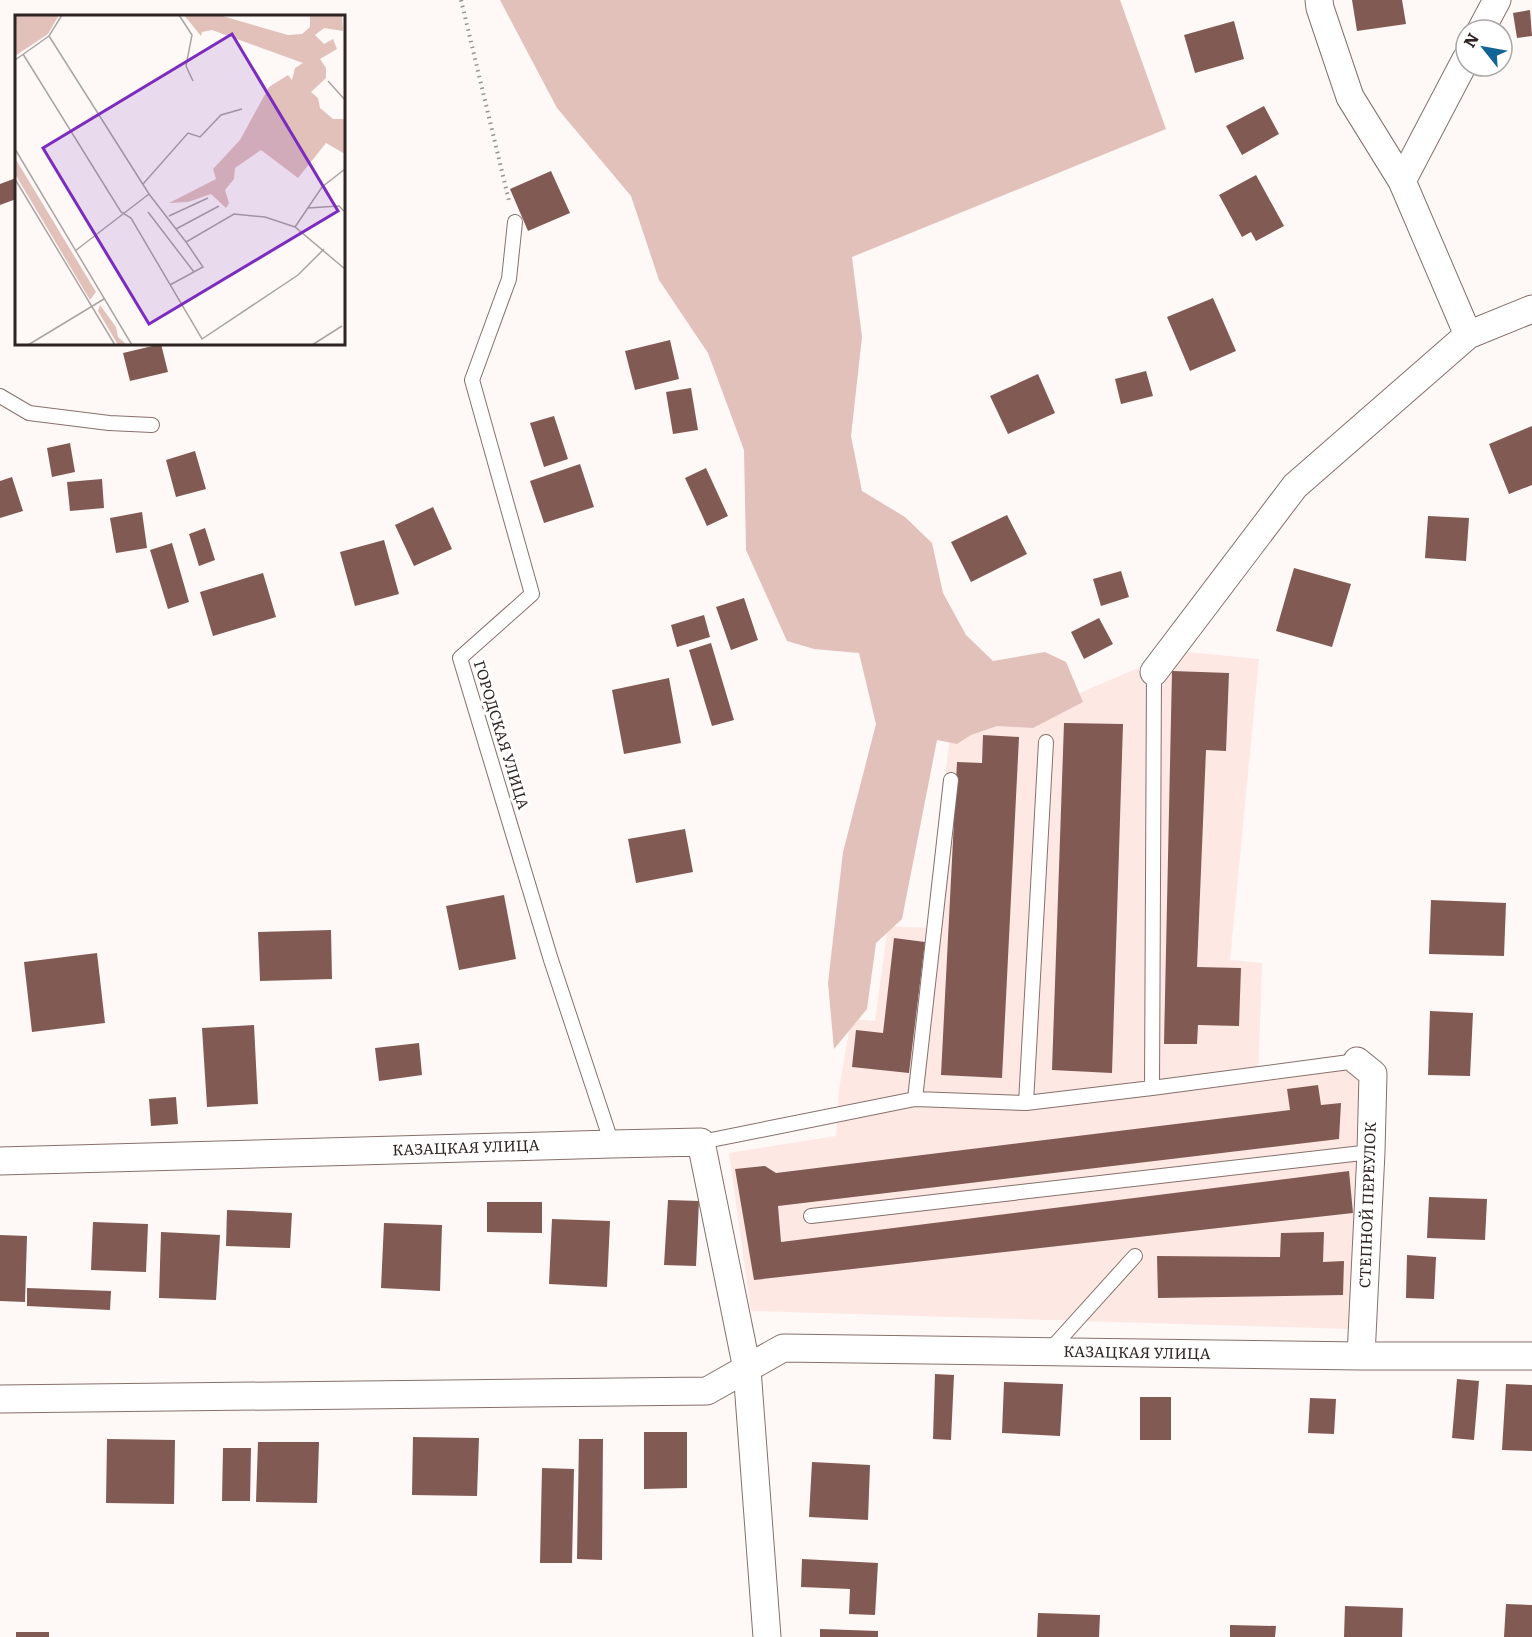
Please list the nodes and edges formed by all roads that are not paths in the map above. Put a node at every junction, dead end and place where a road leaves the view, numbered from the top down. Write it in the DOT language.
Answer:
graph roads {
  1 [pos="1319,0"];
  2 [pos="1497,0"];
  3 [pos="1487,18"];
  4 [pos="1456,78"];
  5 [pos="1402,181"];
  6 [pos="514,222"];
  7 [pos="1532,309"];
  8 [pos="1468,335"];
  9 [pos="0,396"];
  10 [pos="152,425"];
  11 [pos="1154,672"];
  12 [pos="1046,742"];
  13 [pos="951,780"];
  14 [pos="1357,1061"];
  15 [pos="1152,1088"];
  16 [pos="915,1099"];
  17 [pos="1026,1104"];
  18 [pos="701,1142"];
  19 [pos="612,1144"];
  20 [pos="1371,1152"];
  21 [pos="0,1161"];
  22 [pos="811,1216"];
  23 [pos="1135,1256"];
  24 [pos="1049,1352"];
  25 [pos="1361,1356"];
  26 [pos="1532,1356"];
  27 [pos="747,1369"];
  28 [pos="0,1399"];
  29 [pos="767,1637"];
  1 -- 5 [label="street"];
  2 -- 3 [label="street"];
  4 -- 5 [label="street"];
  5 -- 8 [label="street"];
  6 -- 19 [label="lane, ГОРОДСКАЯ УЛИЦА"];
  7 -- 8 [label="street"];
  8 -- 11 [label="street"];
  9 -- 10 [label="lane"];
  11 -- 15 [label="lane"];
  12 -- 17 [label="lane"];
  13 -- 16 [label="lane"];
  14 -- 15 [label="lane"];
  14 -- 20 [label="street, СТЕПНОЙ ПЕРЕУЛОК"];
  15 -- 17 [label="lane"];
  16 -- 17 [label="lane"];
  16 -- 18 [label="lane"];
  18 -- 19 [label="street, КАЗАЦКАЯ УЛИЦА"];
  18 -- 27 [label="street"];
  19 -- 21 [label="street, КАЗАЦКАЯ УЛИЦА"];
  20 -- 22 [label="lane"];
  20 -- 25 [label="street, СТЕПНОЙ ПЕРЕУЛОК"];
  23 -- 24 [label="lane"];
  24 -- 25 [label="street, КАЗАЦКАЯ УЛИЦА"];
  24 -- 27 [label="street, КАЗАЦКАЯ УЛИЦА"];
  25 -- 26 [label="street, КАЗАЦКАЯ УЛИЦА"];
  27 -- 28 [label="street, КАЗАЦКАЯ УЛИЦА"];
  27 -- 29 [label="street"];
}
